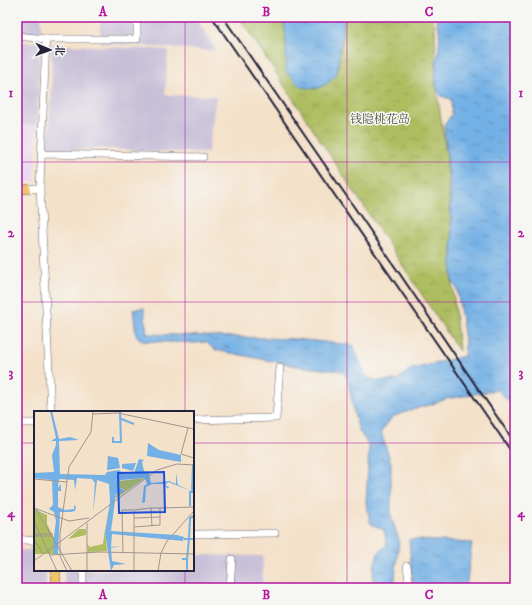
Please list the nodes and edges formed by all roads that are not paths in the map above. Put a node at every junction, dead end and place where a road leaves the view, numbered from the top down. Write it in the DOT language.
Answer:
graph roads {
  1 [pos="137,17"];
  2 [pos="17,36"];
  3 [pos="46,39"];
  4 [pos="41,154"];
  5 [pos="203,157"];
  6 [pos="40,188"];
  7 [pos="22,189"];
  8 [pos="280,368"];
  9 [pos="51,411"];
  10 [pos="194,420"];
  11 [pos="17,423"];
  12 [pos="34,423"];
  13 [pos="275,533"];
  14 [pos="194,534"];
  15 [pos="17,540"];
  16 [pos="34,541"];
  17 [pos="232,559"];
  18 [pos="407,566"];
  19 [pos="56,571"];
  20 [pos="83,571"];
  21 [pos="56,588"];
  22 [pos="83,588"];
  23 [pos="230,588"];
  24 [pos="410,588"];
  1 -- 3 [label="street"];
  2 -- 3 [label="street"];
  3 -- 4 [label="street"];
  4 -- 5 [label="street"];
  4 -- 6 [label="street"];
  6 -- 7 [label="street"];
  6 -- 9 [label="street"];
  8 -- 10 [label="street"];
  11 -- 12 [label="street"];
  13 -- 14 [label="street"];
  15 -- 16 [label="street"];
  17 -- 23 [label="street"];
  18 -- 24 [label="street"];
  19 -- 21 [label="main road"];
  20 -- 22 [label="street"];
}
